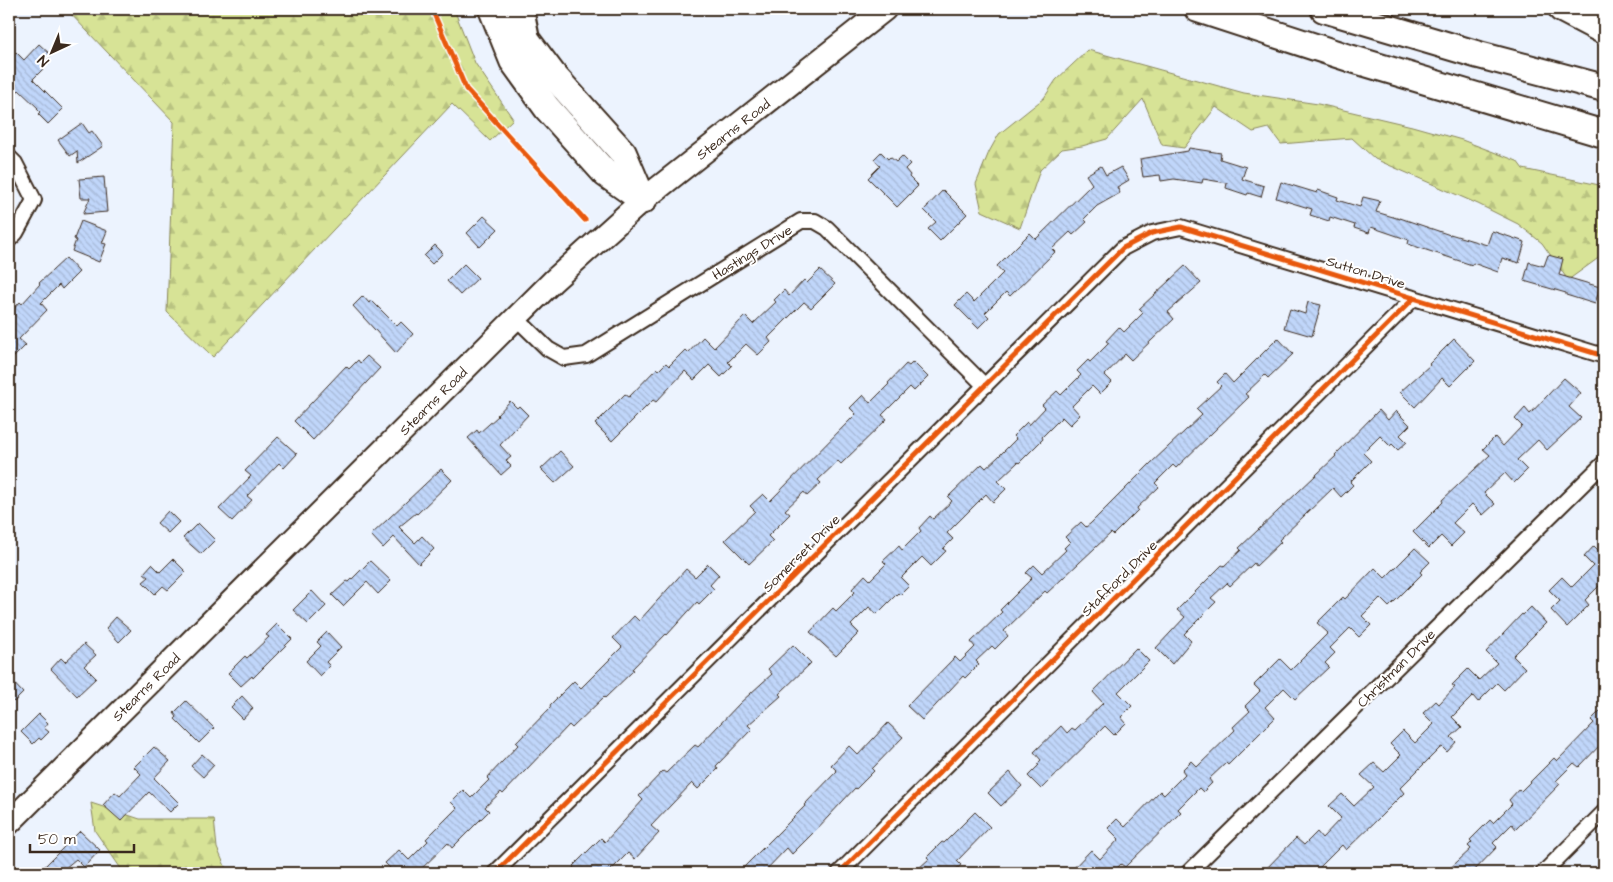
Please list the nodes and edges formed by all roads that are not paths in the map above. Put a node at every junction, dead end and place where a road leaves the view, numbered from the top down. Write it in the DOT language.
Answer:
graph roads {
  1 [pos="492,9"];
  2 [pos="520,9"];
  3 [pos="885,9"];
  4 [pos="1198,9"];
  5 [pos="1324,9"];
  6 [pos="1562,9"];
  7 [pos="1604,31"];
  8 [pos="1604,88"];
  9 [pos="1604,134"];
  10 [pos="9,157"];
  11 [pos="643,200"];
  12 [pos="9,240"];
  13 [pos="1123,248"];
  14 [pos="1414,298"];
  15 [pos="516,318"];
  16 [pos="1604,356"];
  17 [pos="985,386"];
  18 [pos="1604,463"];
  19 [pos="1604,812"];
  20 [pos="9,823"];
  21 [pos="494,873"];
  22 [pos="839,873"];
  23 [pos="1188,873"];
  24 [pos="1543,873"];
  1 -- 11 [label="highway"];
  2 -- 11 [label="highway"];
  3 -- 11 [label="main road, Stearns Road"];
  4 -- 9 [label="highway"];
  5 -- 8 [label="highway"];
  6 -- 7 [label="highway"];
  10 -- 12 [label="street"];
  11 -- 15 [label="main road, Stearns Road"];
  13 -- 14 [label="street, Sutton Drive"];
  13 -- 17 [label="street, Somerset Drive"];
  14 -- 16 [label="street, Sutton Drive"];
  14 -- 22 [label="street, Stafford Drive"];
  15 -- 17 [label="street, Hastings Drive"];
  15 -- 20 [label="main road, Stearns Road"];
  17 -- 21 [label="street, Somerset Drive"];
  18 -- 23 [label="street, Christman Drive"];
  19 -- 24 [label="street"];
}
